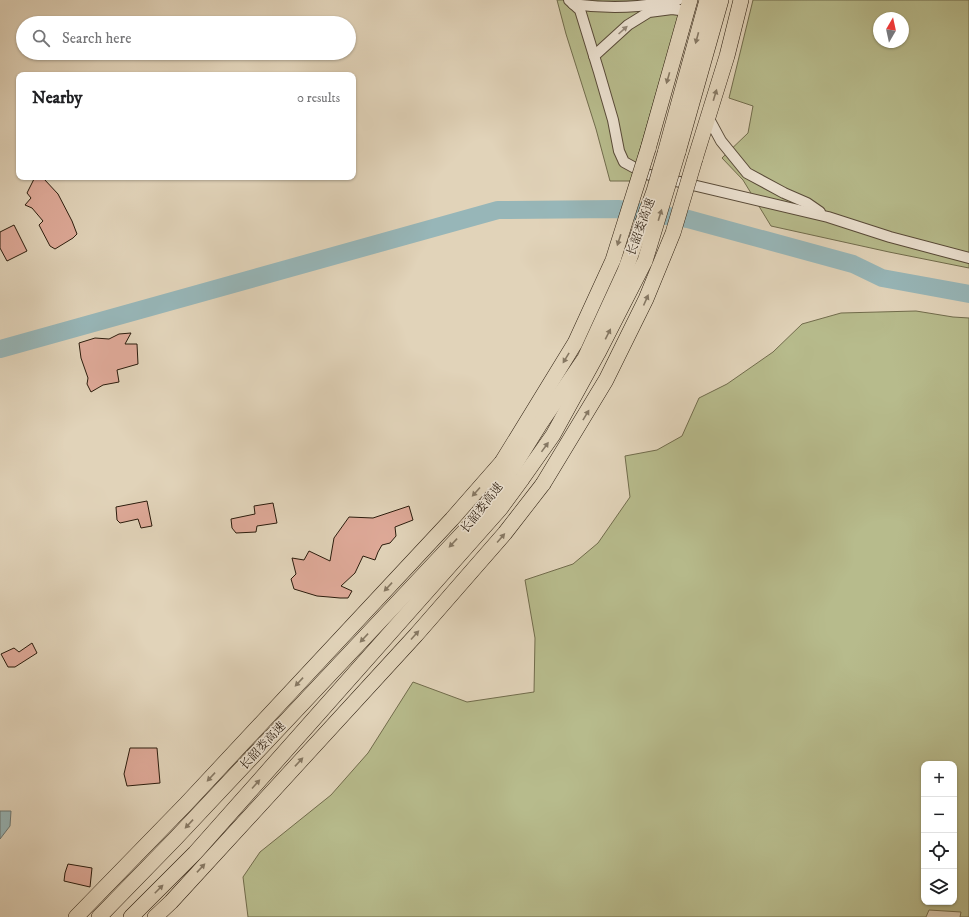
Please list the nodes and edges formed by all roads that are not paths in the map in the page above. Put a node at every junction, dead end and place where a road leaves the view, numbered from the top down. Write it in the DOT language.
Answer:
graph roads {
  1 [pos="707,0"];
  2 [pos="721,0"];
  3 [pos="741,0"];
  4 [pos="571,2"];
  5 [pos="685,4"];
  6 [pos="594,56"];
  7 [pos="708,116"];
  8 [pos="672,152"];
  9 [pos="828,216"];
  10 [pos="969,258"];
  11 [pos="512,470"];
  12 [pos="76,917"];
  13 [pos="99,917"];
  14 [pos="131,917"];
  15 [pos="155,917"];
  1 -- 8 [label="highway, 长韶娄高速, one-way"];
  2 -- 8 [label="highway, 长韶娄高速"];
  7 -- 3 [label="highway, one-way"];
  4 -- 5 [label="street"];
  4 -- 6 [label="street"];
  6 -- 5 [label="street, one-way"];
  5 -- 11 [label="highway, one-way, bridge"];
  6 -- 9 [label="street"];
  7 -- 9 [label="street"];
  15 -- 7 [label="highway, one-way, bridge"];
  8 -- 11 [label="highway, 长韶娄高速, bridge"];
  9 -- 10 [label="street"];
  11 -- 12 [label="highway, one-way"];
  11 -- 13 [label="highway, 长韶娄高速, one-way"];
  14 -- 11 [label="highway, 长韶娄高速, one-way"];
}
